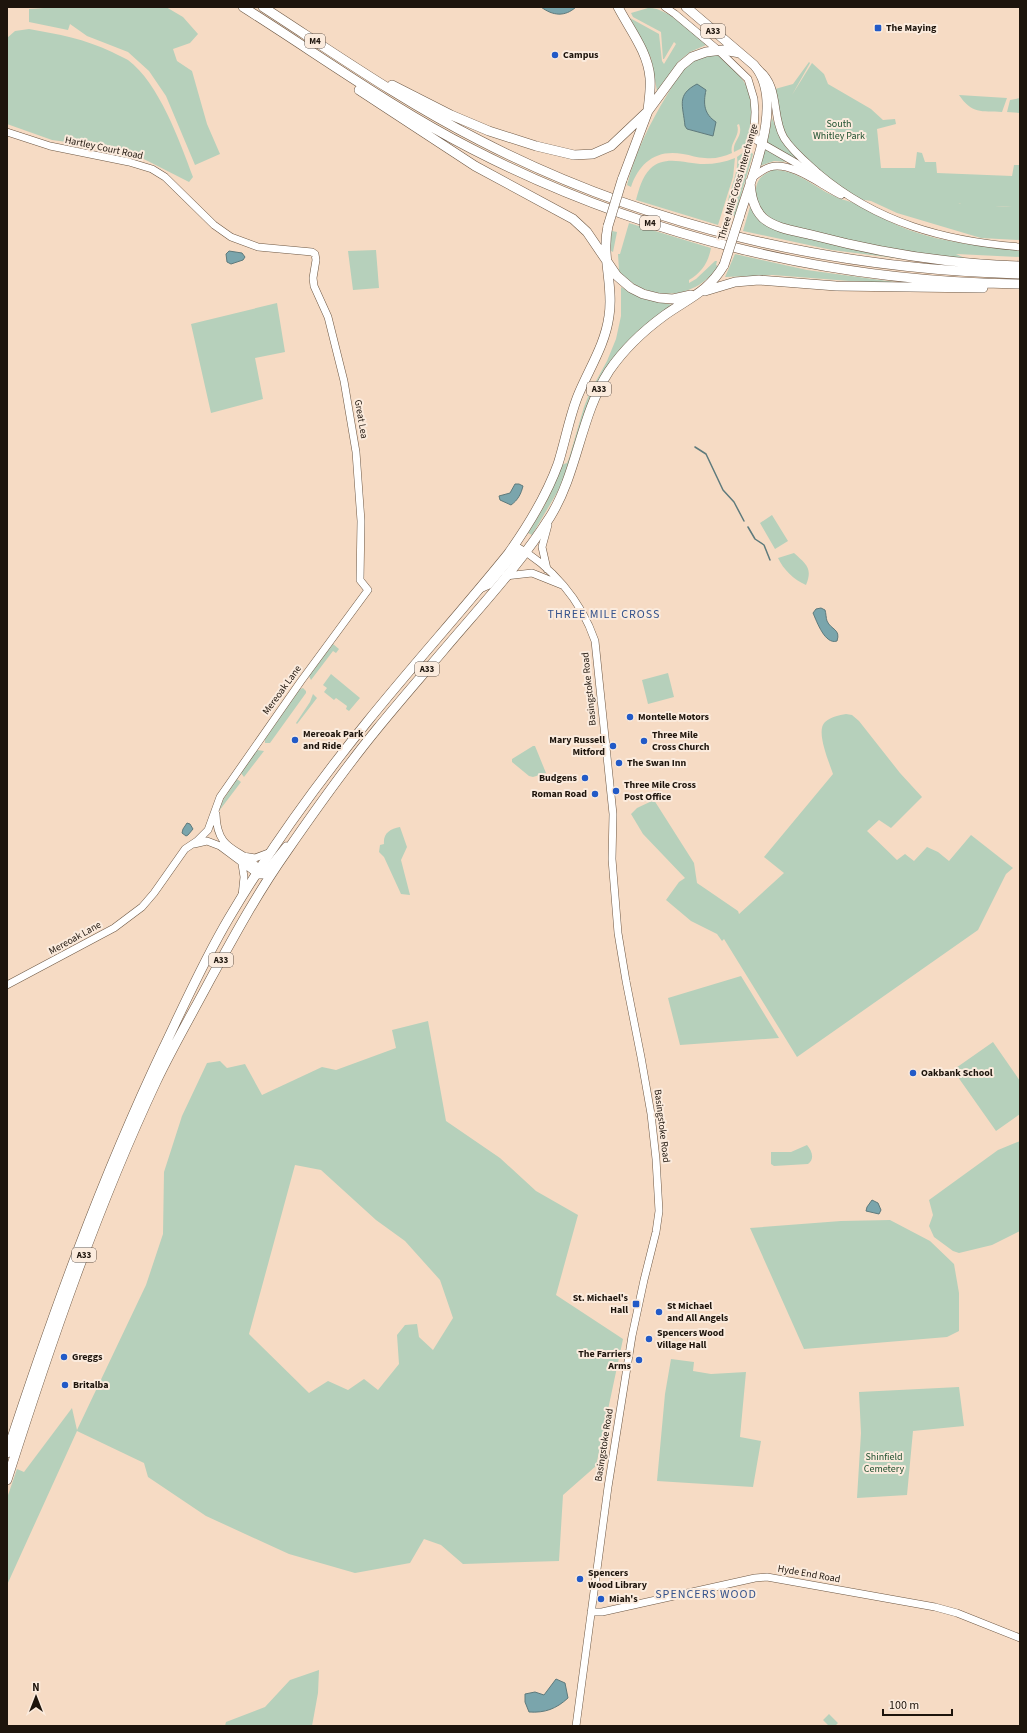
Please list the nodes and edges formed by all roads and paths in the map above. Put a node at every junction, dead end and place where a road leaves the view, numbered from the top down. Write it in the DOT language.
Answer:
graph roads {
  1 [pos="243,7"];
  2 [pos="263,7"];
  3 [pos="618,7"];
  4 [pos="665,7"];
  5 [pos="686,7"];
  6 [pos="718,50"];
  7 [pos="741,54"];
  8 [pos="315,55"];
  9 [pos="757,68"];
  10 [pos="366,75"];
  11 [pos="648,111"];
  12 [pos="7,132"];
  13 [pos="758,141"];
  14 [pos="751,180"];
  15 [pos="823,185"];
  16 [pos="856,201"];
  17 [pos="1020,247"];
  18 [pos="315,254"];
  19 [pos="607,261"];
  20 [pos="1020,266"];
  21 [pos="1020,274"];
  22 [pos="1020,284"];
  23 [pos="702,292"];
  24 [pos="552,514"];
  25 [pos="514,545"];
  26 [pos="526,552"];
  27 [pos="547,570"];
  28 [pos="506,576"];
  29 [pos="564,586"];
  30 [pos="479,589"];
  31 [pos="368,590"];
  32 [pos="217,806"];
  33 [pos="206,832"];
  34 [pos="300,832"];
  35 [pos="218,834"];
  36 [pos="210,842"];
  37 [pos="192,845"];
  38 [pos="272,852"];
  39 [pos="241,856"];
  40 [pos="242,864"];
  41 [pos="260,873"];
  42 [pos="264,884"];
  43 [pos="241,898"];
  44 [pos="7,985"];
  45 [pos="7,1453"];
  46 [pos="7,1480"];
  47 [pos="591,1612"];
  48 [pos="1020,1638"];
  49 [pos="576,1726"];
  1 -- 8 [label="highway, M4"];
  2 -- 10 [label="highway, M4"];
  3 -- 11 [label="highway"];
  4 -- 6 [label="street"];
  5 -- 7 [label="highway, A33"];
  6 -- 7 [label="highway"];
  6 -- 11 [label="highway"];
  6 -- 13 [label="street"];
  7 -- 9 [label="highway, Three Mile Cross Interchange"];
  8 -- 19 [label="highway, M4"];
  8 -- 22 [label="highway, M4"];
  9 -- 13 [label="highway, Three Mile Cross Interchange"];
  9 -- 16 [label="street"];
  10 -- 11 [label="highway, M4"];
  10 -- 21 [label="highway, M4"];
  11 -- 19 [label="highway, bridge"];
  12 -- 18 [label="street, Hartley Court Road"];
  13 -- 14 [label="highway, Three Mile Cross Interchange"];
  13 -- 15 [label="street"];
  14 -- 15 [label="street"];
  14 -- 20 [label="highway"];
  14 -- 23 [label="highway, Three Mile Cross Interchange, bridge"];
  15 -- 16 [label="street"];
  16 -- 17 [label="street"];
  18 -- 31 [label="street, Great Lea"];
  19 -- 23 [label="highway"];
  19 -- 25 [label="highway, A33"];
  22 -- 23 [label="highway, M4"];
  23 -- 24 [label="highway, A33"];
  24 -- 26 [label="highway, A33"];
  24 -- 27 [label="street"];
  25 -- 26 [label="street, Basingstoke Road"];
  25 -- 30 [label="highway, A33"];
  26 -- 27 [label="street, Basingstoke Road"];
  26 -- 28 [label="highway, A33"];
  26 -- 30 [label="street"];
  27 -- 29 [label="street, Basingstoke Road"];
  28 -- 29 [label="street"];
  28 -- 34 [label="highway, A33"];
  29 -- 47 [label="street, Basingstoke Road"];
  30 -- 38 [label="highway, A33"];
  31 -- 32 [label="street, Mereoak Lane"];
  32 -- 33 [label="street, Mereoak Lane"];
  32 -- 35 [label="street, Mereoak Lane"];
  33 -- 35 [label="street"];
  33 -- 36 [label="street"];
  33 -- 37 [label="street, Mereoak Lane"];
  34 -- 41 [label="street"];
  34 -- 42 [label="highway, A33"];
  35 -- 36 [label="street"];
  35 -- 39 [label="street"];
  36 -- 37 [label="street"];
  36 -- 40 [label="street"];
  37 -- 44 [label="street, Mereoak Lane"];
  38 -- 39 [label="street"];
  38 -- 41 [label="highway, A33"];
  39 -- 41 [label="street"];
  40 -- 41 [label="street"];
  40 -- 43 [label="street"];
  41 -- 42 [label="street"];
  41 -- 43 [label="highway, A33"];
  42 -- 46 [label="highway, A33"];
  43 -- 45 [label="highway, A33"];
  47 -- 48 [label="street, Hyde End Road"];
  47 -- 49 [label="street, Basingstoke Road"];
}
